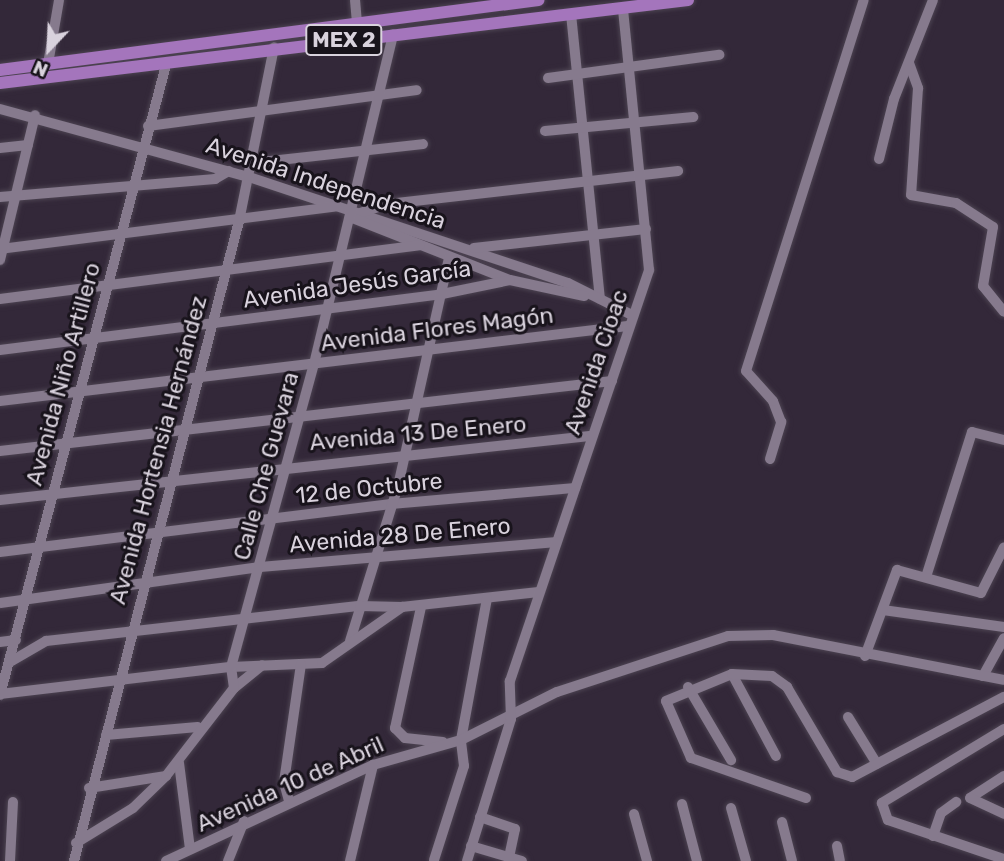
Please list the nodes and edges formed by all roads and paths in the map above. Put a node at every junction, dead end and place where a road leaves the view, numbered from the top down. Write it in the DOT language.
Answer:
graph roads {
  1 [pos="59,0"];
  2 [pos="355,0"];
  3 [pos="538,0"];
  4 [pos="688,0"];
  5 [pos="864,0"];
  6 [pos="933,0"];
  7 [pos="517,1"];
  8 [pos="623,8"];
  9 [pos="571,14"];
  10 [pos="520,19"];
  11 [pos="357,23"];
  12 [pos="393,34"];
  13 [pos="274,48"];
  14 [pos="719,55"];
  15 [pos="909,63"];
  16 [pos="48,64"];
  17 [pos="166,65"];
  18 [pos="629,66"];
  19 [pos="0,70"];
  20 [pos="575,74"];
  21 [pos="548,78"];
  22 [pos="0,83"];
  23 [pos="417,90"];
  24 [pos="380,93"];
  25 [pos="0,109"];
  26 [pos="263,112"];
  27 [pos="35,115"];
  28 [pos="693,117"];
  29 [pos="634,122"];
  30 [pos="148,126"];
  31 [pos="579,127"];
  32 [pos="545,131"];
  33 [pos="423,144"];
  34 [pos="28,145"];
  35 [pos="142,147"];
  36 [pos="367,147"];
  37 [pos="0,148"];
  38 [pos="879,159"];
  39 [pos="252,163"];
  40 [pos="229,171"];
  41 [pos="678,171"];
  42 [pos="639,175"];
  43 [pos="249,177"];
  44 [pos="584,181"];
  45 [pos="131,184"];
  46 [pos="17,196"];
  47 [pos="0,197"];
  48 [pos="334,207"];
  49 [pos="352,214"];
  50 [pos="239,220"];
  51 [pos="646,229"];
  52 [pos="120,234"];
  53 [pos="590,235"];
  54 [pos="420,245"];
  55 [pos="1,249"];
  56 [pos="470,249"];
  57 [pos="341,255"];
  58 [pos="449,258"];
  59 [pos="0,260"];
  60 [pos="226,271"];
  61 [pos="510,280"];
  62 [pos="108,288"];
  63 [pos="442,295"];
  64 [pos="588,296"];
  65 [pos="0,299"];
  66 [pos="600,299"];
  67 [pos="327,309"];
  68 [pos="1004,312"];
  69 [pos="632,314"];
  70 [pos="212,323"];
  71 [pos="628,326"];
  72 [pos="95,337"];
  73 [pos="428,348"];
  74 [pos="0,350"];
  75 [pos="314,364"];
  76 [pos="197,378"];
  77 [pos="612,381"];
  78 [pos="79,392"];
  79 [pos="0,401"];
  80 [pos="416,402"];
  81 [pos="300,416"];
  82 [pos="184,430"];
  83 [pos="590,436"];
  84 [pos="1004,440"];
  85 [pos="68,444"];
  86 [pos="0,451"];
  87 [pos="405,454"];
  88 [pos="770,459"];
  89 [pos="288,464"];
  90 [pos="172,481"];
  91 [pos="575,488"];
  92 [pos="51,496"];
  93 [pos="0,500"];
  94 [pos="391,503"];
  95 [pos="272,519"];
  96 [pos="158,533"];
  97 [pos="555,542"];
  98 [pos="1004,547"];
  99 [pos="38,548"];
  100 [pos="0,552"];
  101 [pos="374,556"];
  102 [pos="259,567"];
  103 [pos="926,577"];
  104 [pos="145,582"];
  105 [pos="538,592"];
  106 [pos="487,598"];
  107 [pos="27,599"];
  108 [pos="0,603"];
  109 [pos="360,606"];
  110 [pos="402,607"];
  111 [pos="421,607"];
  112 [pos="883,610"];
  113 [pos="246,617"];
  114 [pos="1004,627"];
  115 [pos="128,634"];
  116 [pos="1004,638"];
  117 [pos="16,640"];
  118 [pos="350,641"];
  119 [pos="0,642"];
  120 [pos="865,656"];
  121 [pos="10,662"];
  122 [pos="301,664"];
  123 [pos="262,665"];
  124 [pos="231,667"];
  125 [pos="732,674"];
  126 [pos="983,676"];
  127 [pos="1004,680"];
  128 [pos="116,682"];
  129 [pos="688,687"];
  130 [pos="234,688"];
  131 [pos="0,694"];
  132 [pos="1004,697"];
  133 [pos="848,717"];
  134 [pos="511,719"];
  135 [pos="198,727"];
  136 [pos="1004,729"];
  137 [pos="106,735"];
  138 [pos="456,741"];
  139 [pos="776,756"];
  140 [pos="732,760"];
  141 [pos="179,763"];
  142 [pos="877,764"];
  143 [pos="373,765"];
  144 [pos="166,776"];
  145 [pos="1004,776"];
  146 [pos="89,789"];
  147 [pos="806,798"];
  148 [pos="289,801"];
  149 [pos="13,802"];
  150 [pos="956,802"];
  151 [pos="682,804"];
  152 [pos="731,808"];
  153 [pos="634,814"];
  154 [pos="1004,814"];
  155 [pos="480,817"];
  156 [pos="244,821"];
  157 [pos="782,822"];
  158 [pos="933,835"];
  159 [pos="76,843"];
  160 [pos="471,846"];
  161 [pos="837,846"];
  162 [pos="190,849"];
  163 [pos="509,856"];
  164 [pos="1004,859"];
  165 [pos="434,860"];
  166 [pos="10,861"];
  167 [pos="74,861"];
  168 [pos="166,861"];
  169 [pos="229,861"];
  170 [pos="350,861"];
  171 [pos="467,861"];
  172 [pos="522,861"];
  173 [pos="647,861"];
  174 [pos="697,861"];
  175 [pos="746,861"];
  176 [pos="792,861"];
  177 [pos="840,861"];
  1 -- 16 [label="street"];
  2 -- 11 [label="street"];
  3 -- 7 [label="main road, MEX 2"];
  4 -- 8 [label="main road, MEX 2"];
  5 -- 88 [label="street"];
  6 -- 15 [label="street"];
  7 -- 10 [label="street"];
  7 -- 11 [label="main road, MEX 2"];
  8 -- 9 [label="main road, MEX 2"];
  8 -- 18 [label="street, Avenida Cioac"];
  9 -- 10 [label="main road, MEX 2"];
  9 -- 20 [label="street"];
  10 -- 12 [label="main road, MEX 2"];
  11 -- 16 [label="main road, MEX 2"];
  12 -- 13 [label="main road, MEX 2"];
  12 -- 24 [label="street, Calle Che Guevara"];
  13 -- 17 [label="main road, MEX 2"];
  13 -- 26 [label="street, Avenida Hortensia Hernández"];
  14 -- 18 [label="street"];
  15 -- 38 [label="street"];
  15 -- 68 [label="street"];
  16 -- 19 [label="main road, MEX 2"];
  17 -- 22 [label="main road, MEX 2"];
  17 -- 30 [label="street, Avenida Niño Artillero"];
  18 -- 20 [label="street"];
  18 -- 29 [label="street, Avenida Cioac"];
  20 -- 21 [label="street"];
  20 -- 31 [label="street"];
  23 -- 24 [label="street"];
  24 -- 26 [label="street"];
  24 -- 36 [label="street, Calle Che Guevara"];
  25 -- 27 [label="street, Avenida Independencia"];
  26 -- 30 [label="street"];
  26 -- 39 [label="street, Avenida Hortensia Hernández"];
  27 -- 34 [label="street"];
  27 -- 35 [label="street, Avenida Independencia"];
  28 -- 29 [label="street"];
  29 -- 31 [label="street"];
  29 -- 42 [label="street, Avenida Cioac"];
  30 -- 35 [label="street, Avenida Niño Artillero"];
  31 -- 32 [label="street"];
  31 -- 44 [label="street"];
  33 -- 36 [label="street"];
  34 -- 37 [label="street"];
  34 -- 46 [label="street"];
  35 -- 40 [label="street, Avenida Independencia"];
  35 -- 45 [label="street, Avenida Niño Artillero"];
  36 -- 39 [label="street"];
  36 -- 49 [label="street, Calle Che Guevara"];
  39 -- 43 [label="street, Avenida Hortensia Hernández"];
  40 -- 43 [label="street, Avenida Independencia"];
  40 -- 45 [label="street"];
  41 -- 42 [label="street"];
  42 -- 44 [label="street"];
  42 -- 51 [label="street, Avenida Cioac"];
  43 -- 48 [label="street, Avenida Independencia"];
  43 -- 50 [label="street, Avenida Hortensia Hernández"];
  44 -- 49 [label="street"];
  44 -- 53 [label="street"];
  45 -- 46 [label="street"];
  45 -- 52 [label="street, Avenida Niño Artillero"];
  46 -- 47 [label="street"];
  46 -- 55 [label="street"];
  48 -- 49 [label="street, Avenida Independencia"];
  48 -- 50 [label="street"];
  49 -- 54 [label="street"];
  49 -- 56 [label="street, Avenida Independencia"];
  49 -- 57 [label="street, Calle Che Guevara"];
  50 -- 52 [label="street"];
  50 -- 60 [label="street, Avenida Hortensia Hernández"];
  51 -- 53 [label="street"];
  51 -- 69 [label="street, Avenida Cioac"];
  52 -- 55 [label="street"];
  52 -- 62 [label="street, Avenida Niño Artillero"];
  53 -- 56 [label="street"];
  53 -- 66 [label="street"];
  54 -- 57 [label="street"];
  54 -- 58 [label="street"];
  55 -- 59 [label="street"];
  56 -- 64 [label="street, Avenida Independencia"];
  57 -- 60 [label="street"];
  57 -- 67 [label="street, Calle Che Guevara"];
  58 -- 61 [label="street"];
  58 -- 63 [label="street"];
  60 -- 62 [label="street"];
  60 -- 70 [label="street, Avenida Hortensia Hernández"];
  61 -- 63 [label="street, Avenida Jesús García"];
  61 -- 64 [label="street"];
  62 -- 65 [label="street"];
  62 -- 72 [label="street, Avenida Niño Artillero"];
  63 -- 67 [label="street, Avenida Jesús García"];
  63 -- 73 [label="street"];
  64 -- 66 [label="street, Avenida Independencia"];
  66 -- 69 [label="street, Avenida Independencia"];
  67 -- 70 [label="street, Avenida Jesús García"];
  67 -- 75 [label="street, Calle Che Guevara"];
  69 -- 71 [label="street, Avenida Cioac"];
  70 -- 72 [label="street, Avenida Jesús García"];
  70 -- 76 [label="street, Avenida Hortensia Hernández"];
  71 -- 73 [label="street, Avenida Flores Magón"];
  71 -- 77 [label="street, Avenida Cioac"];
  72 -- 74 [label="street, Avenida Jesús García"];
  72 -- 78 [label="street, Avenida Niño Artillero"];
  73 -- 75 [label="street, Avenida Flores Magón"];
  73 -- 80 [label="street"];
  75 -- 76 [label="street, Avenida Flores Magón"];
  75 -- 81 [label="street, Calle Che Guevara"];
  76 -- 78 [label="street, Avenida Flores Magón"];
  76 -- 82 [label="street, Avenida Hortensia Hernández"];
  77 -- 80 [label="street"];
  77 -- 83 [label="street, Avenida Cioac"];
  78 -- 79 [label="street, Avenida Flores Magón"];
  78 -- 85 [label="street, Avenida Niño Artillero"];
  80 -- 81 [label="street"];
  80 -- 87 [label="street"];
  81 -- 82 [label="street"];
  81 -- 89 [label="street, Calle Che Guevara"];
  82 -- 85 [label="street"];
  82 -- 90 [label="street, Avenida Hortensia Hernández"];
  83 -- 87 [label="street, Avenida 13 De Enero"];
  83 -- 91 [label="street, Avenida Cioac"];
  84 -- 103 [label="street"];
  85 -- 86 [label="street"];
  85 -- 92 [label="street, Avenida Niño Artillero"];
  87 -- 89 [label="street, Avenida 13 De Enero"];
  87 -- 94 [label="street"];
  89 -- 90 [label="street, Avenida 13 De Enero"];
  89 -- 95 [label="street, Calle Che Guevara"];
  90 -- 92 [label="street, Avenida 13 De Enero"];
  90 -- 96 [label="street, Avenida Hortensia Hernández"];
  91 -- 94 [label="street, 12 de Octubre"];
  91 -- 97 [label="street, Avenida Cioac"];
  92 -- 93 [label="street, Avenida 13 De Enero"];
  92 -- 99 [label="street, Avenida Niño Artillero"];
  94 -- 95 [label="street, 12 de Octubre"];
  94 -- 101 [label="street"];
  95 -- 96 [label="street, 12 de Octubre"];
  95 -- 102 [label="street, Calle Che Guevara"];
  96 -- 99 [label="street, 12 de Octubre"];
  96 -- 104 [label="street, Avenida Hortensia Hernández"];
  97 -- 101 [label="street, Avenida 28 De Enero"];
  97 -- 105 [label="street, Avenida Cioac"];
  98 -- 103 [label="street"];
  99 -- 100 [label="street, 12 de Octubre"];
  99 -- 107 [label="street, Avenida Niño Artillero"];
  101 -- 102 [label="street, Avenida 28 De Enero"];
  101 -- 109 [label="street"];
  102 -- 104 [label="street, Avenida 28 De Enero"];
  102 -- 113 [label="street, Calle Che Guevara"];
  103 -- 112 [label="street"];
  104 -- 107 [label="street, Avenida 28 De Enero"];
  104 -- 115 [label="street, Avenida Hortensia Hernández"];
  105 -- 106 [label="street"];
  105 -- 134 [label="street, Avenida Cioac"];
  106 -- 111 [label="street"];
  106 -- 138 [label="street"];
  107 -- 108 [label="street, Avenida 28 De Enero"];
  107 -- 117 [label="street, Avenida Niño Artillero"];
  109 -- 110 [label="street"];
  109 -- 113 [label="street"];
  109 -- 118 [label="street"];
  110 -- 111 [label="street"];
  110 -- 118 [label="street"];
  111 -- 138 [label="street"];
  112 -- 114 [label="street"];
  112 -- 120 [label="street"];
  113 -- 115 [label="street"];
  113 -- 124 [label="street, Calle Che Guevara"];
  115 -- 121 [label="street"];
  115 -- 128 [label="street, Avenida Hortensia Hernández"];
  116 -- 126 [label="street"];
  117 -- 119 [label="street"];
  117 -- 121 [label="street, Avenida Niño Artillero"];
  118 -- 122 [label="street"];
  120 -- 126 [label="street, Avenida 10 de Abril"];
  120 -- 134 [label="street, Avenida 10 de Abril"];
  121 -- 131 [label="street, Avenida Niño Artillero"];
  122 -- 123 [label="street"];
  122 -- 148 [label="street"];
  123 -- 124 [label="street"];
  123 -- 130 [label="street"];
  124 -- 128 [label="street"];
  124 -- 130 [label="street, Calle Che Guevara"];
  125 -- 129 [label="street"];
  125 -- 139 [label="street"];
  125 -- 142 [label="street"];
  126 -- 127 [label="street, Avenida 10 de Abril"];
  128 -- 131 [label="street"];
  128 -- 137 [label="street, Avenida Hortensia Hernández"];
  129 -- 140 [label="street"];
  129 -- 147 [label="street"];
  130 -- 135 [label="street"];
  132 -- 142 [label="street"];
  133 -- 142 [label="street"];
  134 -- 138 [label="street, Avenida 10 de Abril"];
  134 -- 155 [label="street, Avenida Cioac"];
  135 -- 137 [label="street"];
  135 -- 141 [label="street"];
  136 -- 158 [label="street"];
  137 -- 146 [label="street, Avenida Hortensia Hernández"];
  138 -- 143 [label="street, Avenida 10 de Abril"];
  138 -- 165 [label="street"];
  141 -- 144 [label="street"];
  141 -- 162 [label="street"];
  143 -- 148 [label="street, Avenida 10 de Abril"];
  143 -- 170 [label="street"];
  144 -- 146 [label="street"];
  144 -- 159 [label="street"];
  145 -- 154 [label="street"];
  146 -- 159 [label="street, Avenida Hortensia Hernández"];
  148 -- 156 [label="street, Avenida 10 de Abril"];
  149 -- 166 [label="street"];
  150 -- 158 [label="street"];
  151 -- 174 [label="street"];
  152 -- 175 [label="street"];
  153 -- 173 [label="street"];
  155 -- 160 [label="street, Avenida Cioac"];
  155 -- 163 [label="street"];
  156 -- 162 [label="street, Avenida 10 de Abril"];
  156 -- 169 [label="street"];
  157 -- 176 [label="street"];
  158 -- 164 [label="street"];
  159 -- 167 [label="street, Avenida Hortensia Hernández"];
  160 -- 163 [label="street"];
  160 -- 171 [label="street, Avenida Cioac"];
  161 -- 177 [label="street"];
  162 -- 168 [label="street, Avenida 10 de Abril"];
  163 -- 172 [label="street"];
}
